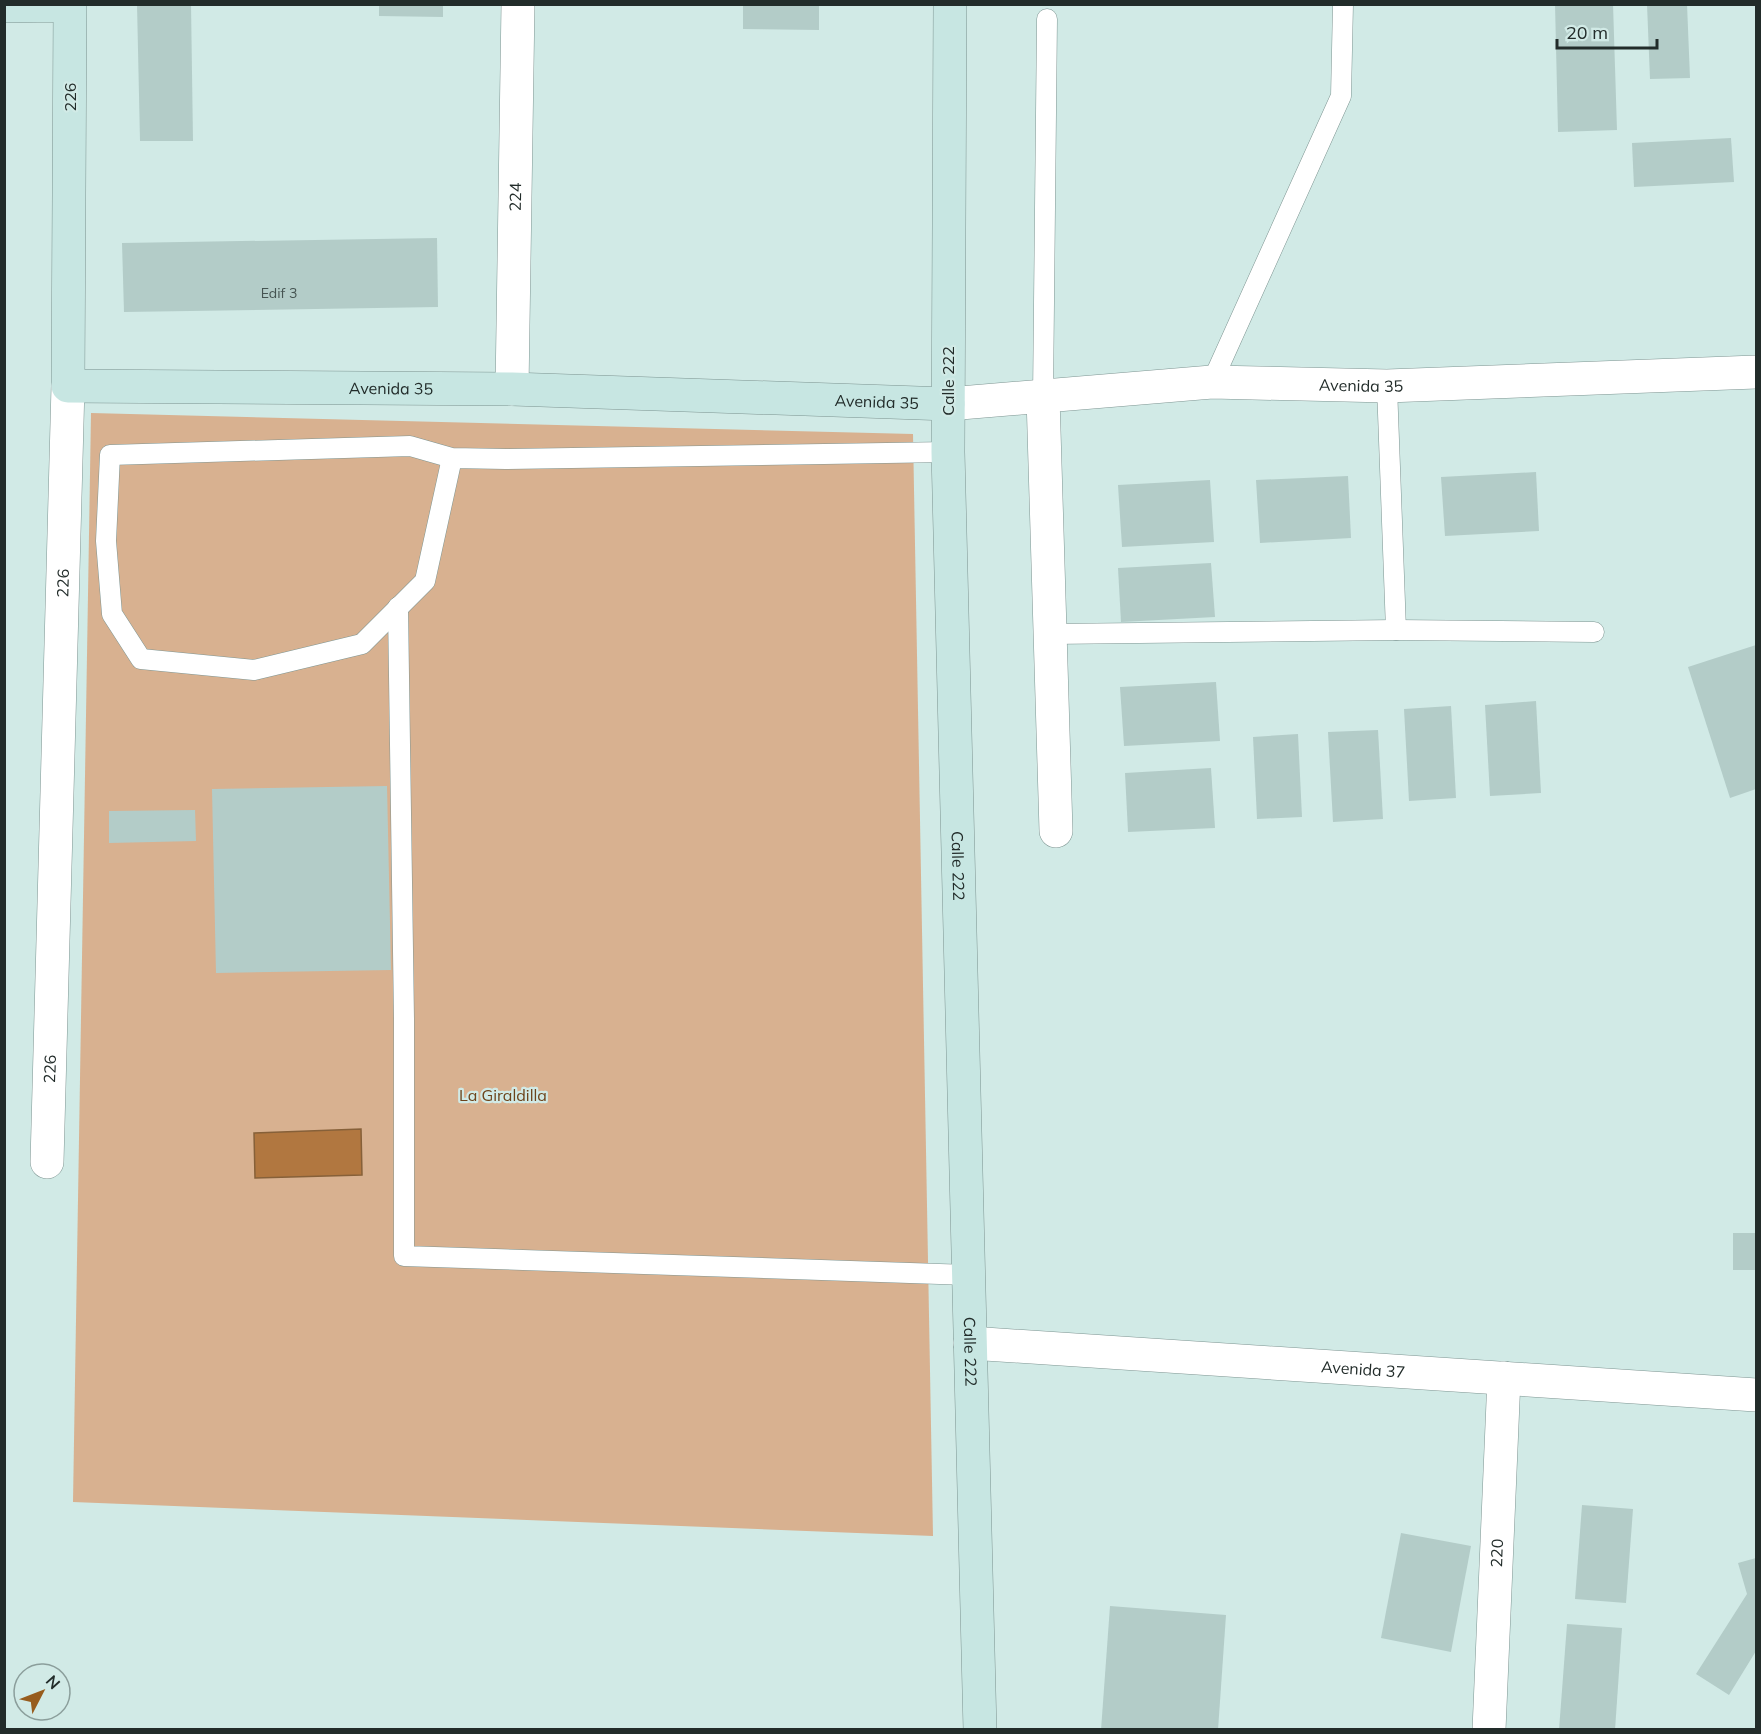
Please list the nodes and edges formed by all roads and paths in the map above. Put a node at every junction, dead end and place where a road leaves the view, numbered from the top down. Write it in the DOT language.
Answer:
graph roads {
  1 [pos="518,4"];
  2 [pos="950,4"];
  3 [pos="1343,4"];
  4 [pos="70,5"];
  5 [pos="4,6"];
  6 [pos="1047,19"];
  7 [pos="1756,372"];
  8 [pos="1212,382"];
  9 [pos="68,386"];
  10 [pos="1386,386"];
  11 [pos="512,389"];
  12 [pos="1043,397"];
  13 [pos="948,404"];
  14 [pos="948,452"];
  15 [pos="452,458"];
  16 [pos="398,608"];
  17 [pos="1396,630"];
  18 [pos="1594,632"];
  19 [pos="1052,634"];
  20 [pos="1056,831"];
  21 [pos="47,1162"];
  22 [pos="969,1275"];
  23 [pos="970,1343"];
  24 [pos="1504,1378"];
  25 [pos="1756,1395"];
  26 [pos="980,1730"];
  27 [pos="1489,1730"];
  1 -- 11 [label="street, 224"];
  2 -- 13 [label="main road, Calle 222"];
  3 -- 8 [label="lane"];
  4 -- 5 [label="main road"];
  4 -- 9 [label="main road, 226"];
  6 -- 12 [label="lane"];
  7 -- 10 [label="street, Avenida 35"];
  8 -- 10 [label="street, Avenida 35"];
  8 -- 12 [label="street, Avenida 35"];
  9 -- 11 [label="main road, Avenida 35"];
  9 -- 21 [label="street, 226"];
  10 -- 17 [label="lane"];
  11 -- 13 [label="main road, Avenida 35"];
  12 -- 13 [label="street, Avenida 35"];
  12 -- 19 [label="street"];
  13 -- 14 [label="main road, Calle 222"];
  14 -- 15 [label="lane"];
  14 -- 22 [label="main road, Calle 222"];
  15 -- 16 [label="lane"];
  15 -- 16 [label="lane"];
  16 -- 22 [label="lane"];
  17 -- 18 [label="lane"];
  17 -- 19 [label="lane"];
  19 -- 20 [label="street"];
  22 -- 23 [label="main road, Calle 222"];
  23 -- 24 [label="street, Avenida 37"];
  23 -- 26 [label="main road, Calle 222"];
  24 -- 25 [label="street, Avenida 37"];
  24 -- 27 [label="street, 220"];
}
